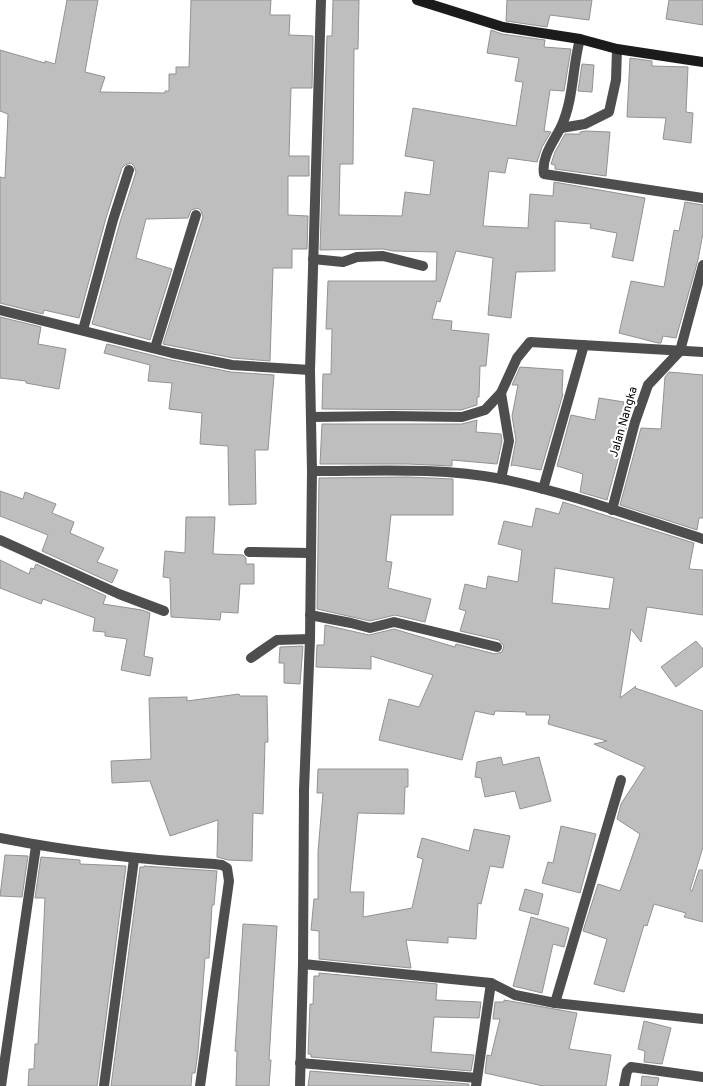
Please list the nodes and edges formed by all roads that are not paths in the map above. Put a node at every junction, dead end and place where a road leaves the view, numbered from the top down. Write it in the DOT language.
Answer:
graph roads {
  1 [pos="321,0"];
  2 [pos="417,0"];
  3 [pos="580,39"];
  4 [pos="617,48"];
  5 [pos="703,62"];
  6 [pos="560,128"];
  7 [pos="129,170"];
  8 [pos="703,198"];
  9 [pos="196,215"];
  10 [pos="312,259"];
  11 [pos="703,264"];
  12 [pos="423,266"];
  13 [pos="0,310"];
  14 [pos="83,330"];
  15 [pos="584,345"];
  16 [pos="155,348"];
  17 [pos="680,351"];
  18 [pos="703,352"];
  19 [pos="310,370"];
  20 [pos="501,393"];
  21 [pos="311,417"];
  22 [pos="312,471"];
  23 [pos="501,479"];
  24 [pos="543,489"];
  25 [pos="612,510"];
  26 [pos="703,539"];
  27 [pos="0,540"];
  28 [pos="249,552"];
  29 [pos="310,553"];
  30 [pos="164,611"];
  31 [pos="310,615"];
  32 [pos="310,639"];
  33 [pos="498,647"];
  34 [pos="251,658"];
  35 [pos="621,780"];
  36 [pos="0,838"];
  37 [pos="36,846"];
  38 [pos="134,859"];
  39 [pos="303,964"];
  40 [pos="491,983"];
  41 [pos="555,1003"];
  42 [pos="703,1019"];
  43 [pos="300,1063"];
  44 [pos="703,1077"];
  45 [pos="476,1082"];
  46 [pos="1,1086"];
  47 [pos="104,1086"];
  48 [pos="200,1086"];
  49 [pos="300,1086"];
  50 [pos="624,1086"];
  1 -- 10 [label="street"];
  2 -- 3 [label="street"];
  3 -- 4 [label="street"];
  3 -- 6 [label="street"];
  4 -- 5 [label="street"];
  4 -- 6 [label="street"];
  6 -- 8 [label="street"];
  7 -- 14 [label="street"];
  9 -- 16 [label="street"];
  10 -- 12 [label="street"];
  10 -- 19 [label="street"];
  11 -- 17 [label="street, Jalan Nangka"];
  13 -- 14 [label="street"];
  14 -- 16 [label="street"];
  15 -- 17 [label="street"];
  15 -- 20 [label="street"];
  15 -- 24 [label="street"];
  16 -- 19 [label="street"];
  17 -- 18 [label="street"];
  17 -- 25 [label="street, Jalan Nangka"];
  19 -- 21 [label="street"];
  20 -- 21 [label="street"];
  20 -- 23 [label="street"];
  21 -- 22 [label="street"];
  22 -- 23 [label="street"];
  22 -- 29 [label="street"];
  23 -- 24 [label="street"];
  24 -- 25 [label="street"];
  25 -- 26 [label="street"];
  27 -- 30 [label="street"];
  28 -- 29 [label="street"];
  29 -- 31 [label="street"];
  31 -- 32 [label="street"];
  31 -- 33 [label="street"];
  32 -- 34 [label="street"];
  32 -- 39 [label="street"];
  35 -- 41 [label="street"];
  36 -- 37 [label="street"];
  37 -- 38 [label="street"];
  37 -- 46 [label="street"];
  38 -- 47 [label="street"];
  38 -- 48 [label="street"];
  39 -- 40 [label="street"];
  39 -- 43 [label="street"];
  40 -- 41 [label="street"];
  40 -- 45 [label="street"];
  41 -- 42 [label="street"];
  43 -- 45 [label="street"];
  43 -- 49 [label="street"];
  44 -- 50 [label="street"];
}
